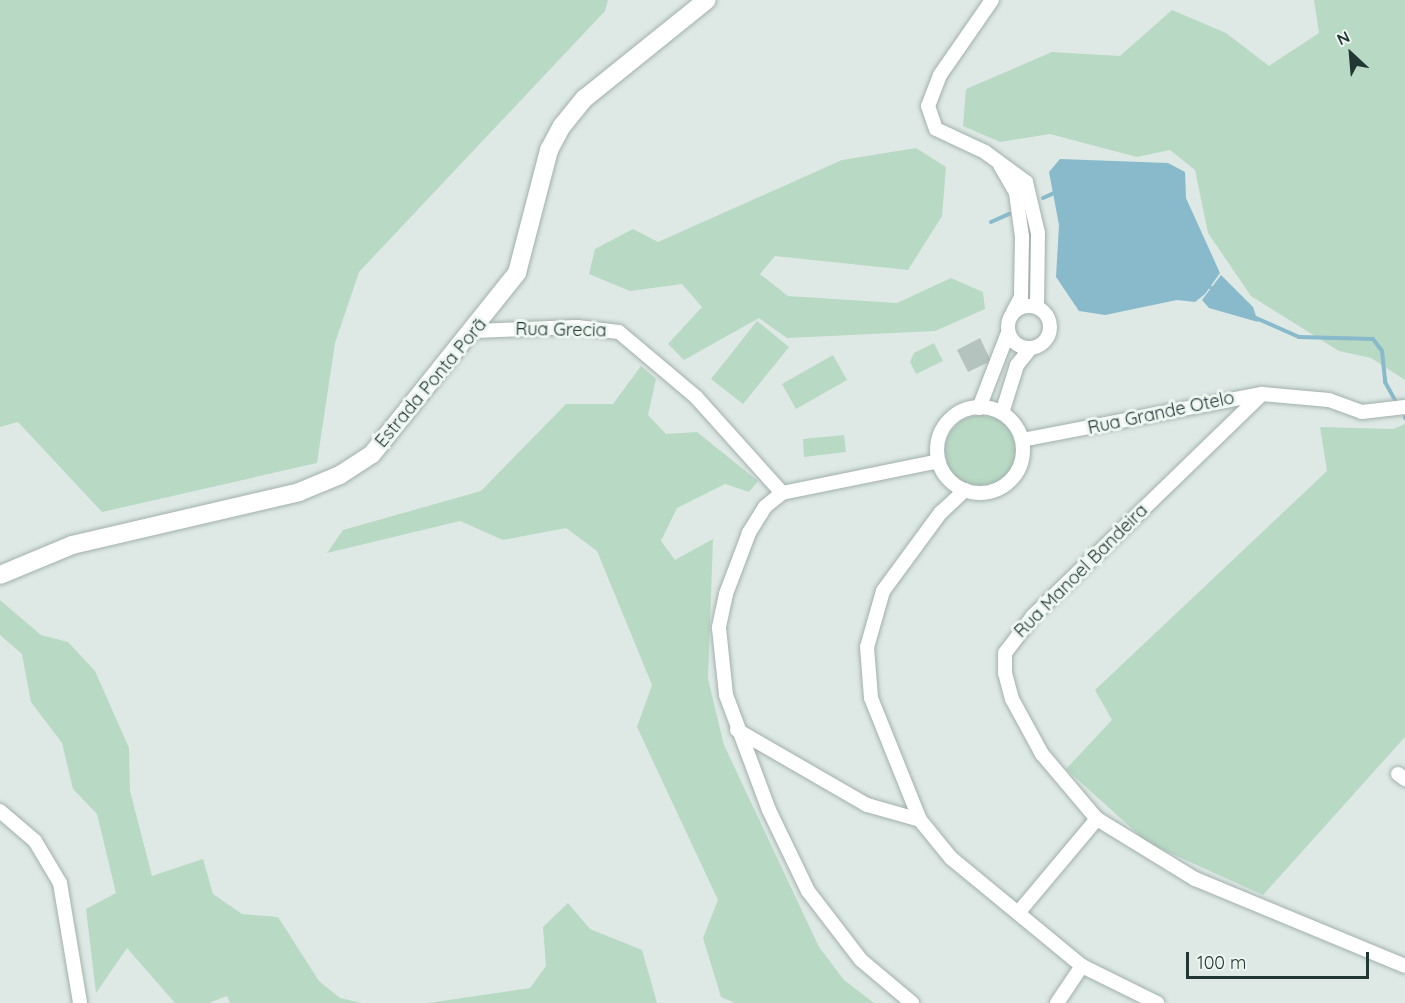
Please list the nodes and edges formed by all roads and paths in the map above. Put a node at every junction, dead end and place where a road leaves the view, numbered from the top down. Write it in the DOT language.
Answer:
graph roads {
  1 [pos="707,0"];
  2 [pos="992,0"];
  3 [pos="1000,165"];
  4 [pos="1037,307"];
  5 [pos="1013,312"];
  6 [pos="474,331"];
  7 [pos="1008,333"];
  8 [pos="1030,348"];
  9 [pos="1262,394"];
  10 [pos="1405,407"];
  11 [pos="979,408"];
  12 [pos="1002,413"];
  13 [pos="1022,440"];
  14 [pos="939,461"];
  15 [pos="965,490"];
  16 [pos="782,493"];
  17 [pos="0,575"];
  18 [pos="737,730"];
  19 [pos="0,811"];
  20 [pos="1097,819"];
  21 [pos="920,820"];
  22 [pos="1018,913"];
  23 [pos="1082,966"];
  24 [pos="1405,966"];
  25 [pos="80,1003"];
  26 [pos="912,1003"];
  27 [pos="1057,1003"];
  28 [pos="1157,1003"];
  1 -- 6 [label="main road, Estrada Ponta Porã"];
  2 -- 3 [label="street"];
  3 -- 4 [label="street"];
  3 -- 5 [label="street"];
  4 -- 5 [label="street"];
  4 -- 8 [label="street"];
  5 -- 7 [label="street"];
  6 -- 16 [label="street, Rua Grecia"];
  6 -- 17 [label="main road, Estrada Ponta Porã"];
  7 -- 8 [label="street"];
  7 -- 11 [label="street"];
  8 -- 12 [label="street"];
  9 -- 10 [label="street, Rua Grande Otelo"];
  9 -- 13 [label="street, Rua Grande Otelo"];
  9 -- 20 [label="street, Rua Manoel Bandeira"];
  11 -- 12 [label="street"];
  11 -- 14 [label="street"];
  12 -- 13 [label="street"];
  13 -- 15 [label="street"];
  14 -- 15 [label="street"];
  14 -- 16 [label="street"];
  15 -- 21 [label="street"];
  16 -- 18 [label="street"];
  18 -- 21 [label="street"];
  18 -- 26 [label="street"];
  19 -- 25 [label="street"];
  20 -- 22 [label="street"];
  20 -- 24 [label="street, Rua Manoel Bandeira"];
  21 -- 22 [label="street"];
  22 -- 23 [label="street"];
  23 -- 27 [label="street"];
  23 -- 28 [label="street"];
}
